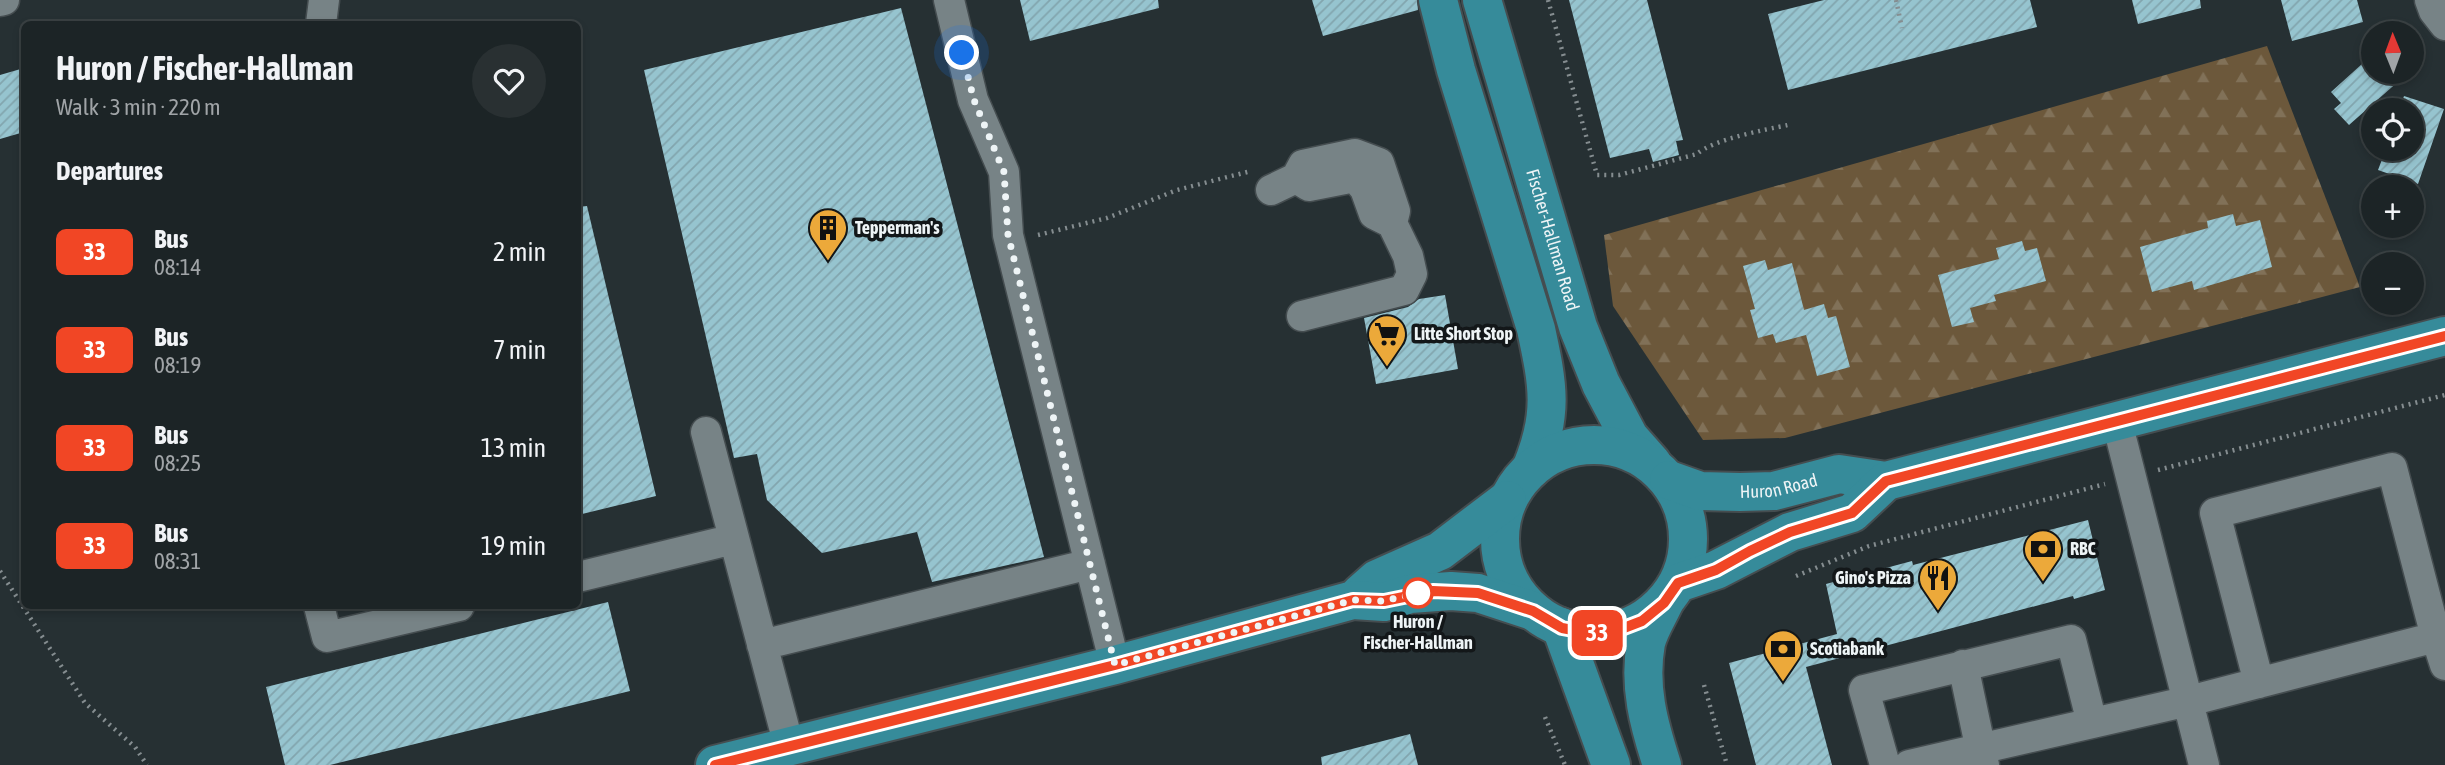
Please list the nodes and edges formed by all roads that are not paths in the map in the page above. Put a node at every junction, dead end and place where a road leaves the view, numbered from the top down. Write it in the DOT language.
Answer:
graph roads {
  1 [pos="324,0"];
  2 [pos="948,0"];
  3 [pos="1438,0"];
  4 [pos="1482,0"];
  5 [pos="2430,0"];
  6 [pos="321,21"];
  7 [pos="2445,25"];
  8 [pos="1273,179"];
  9 [pos="1302,316"];
  10 [pos="2445,336"];
  11 [pos="2117,422"];
  12 [pos="706,432"];
  13 [pos="1531,469"];
  14 [pos="1661,472"];
  15 [pos="1886,481"];
  16 [pos="1507,500"];
  17 [pos="734,539"];
  18 [pos="1090,564"];
  19 [pos="581,576"];
  20 [pos="1671,593"];
  21 [pos="1353,600"];
  22 [pos="320,609"];
  23 [pos="433,609"];
  24 [pos="415,611"];
  25 [pos="1547,619"];
  26 [pos="762,645"];
  27 [pos="2440,651"];
  28 [pos="1115,665"];
  29 [pos="1962,665"];
  30 [pos="2259,683"];
  31 [pos="2189,701"];
  32 [pos="2092,723"];
  33 [pos="789,746"];
  34 [pos="1982,757"];
  35 [pos="715,765"];
  36 [pos="1611,765"];
  37 [pos="1662,765"];
  38 [pos="1885,765"];
  39 [pos="1909,765"];
  40 [pos="2204,765"];
  1 -- 6 [label="street"];
  2 -- 18 [label="street"];
  3 -- 13 [label="main road"];
  4 -- 14 [label="main road, Fischer-Hallman Road"];
  5 -- 7 [label="street"];
  8 -- 9 [label="street"];
  10 -- 11 [label="main road, Huron Road"];
  11 -- 15 [label="main road, Huron Road"];
  11 -- 31 [label="street"];
  12 -- 17 [label="street"];
  13 -- 14 [label="main road"];
  13 -- 16 [label="main road"];
  14 -- 15 [label="main road, Huron Road"];
  14 -- 20 [label="main road"];
  15 -- 20 [label="main road, Huron Road"];
  16 -- 21 [label="main road"];
  16 -- 25 [label="main road"];
  17 -- 19 [label="street"];
  17 -- 26 [label="street"];
  18 -- 26 [label="street"];
  18 -- 28 [label="street"];
  20 -- 25 [label="main road"];
  20 -- 37 [label="main road"];
  21 -- 25 [label="main road"];
  21 -- 28 [label="main road"];
  22 -- 24 [label="street"];
  23 -- 24 [label="street"];
  25 -- 36 [label="main road"];
  26 -- 33 [label="street"];
  27 -- 30 [label="street"];
  27 -- 30 [label="street"];
  28 -- 33 [label="main road"];
  29 -- 32 [label="street"];
  29 -- 34 [label="street"];
  29 -- 38 [label="street"];
  30 -- 31 [label="street"];
  31 -- 32 [label="street"];
  31 -- 40 [label="street"];
  32 -- 34 [label="street"];
  33 -- 35 [label="main road"];
  34 -- 39 [label="street"];
}
